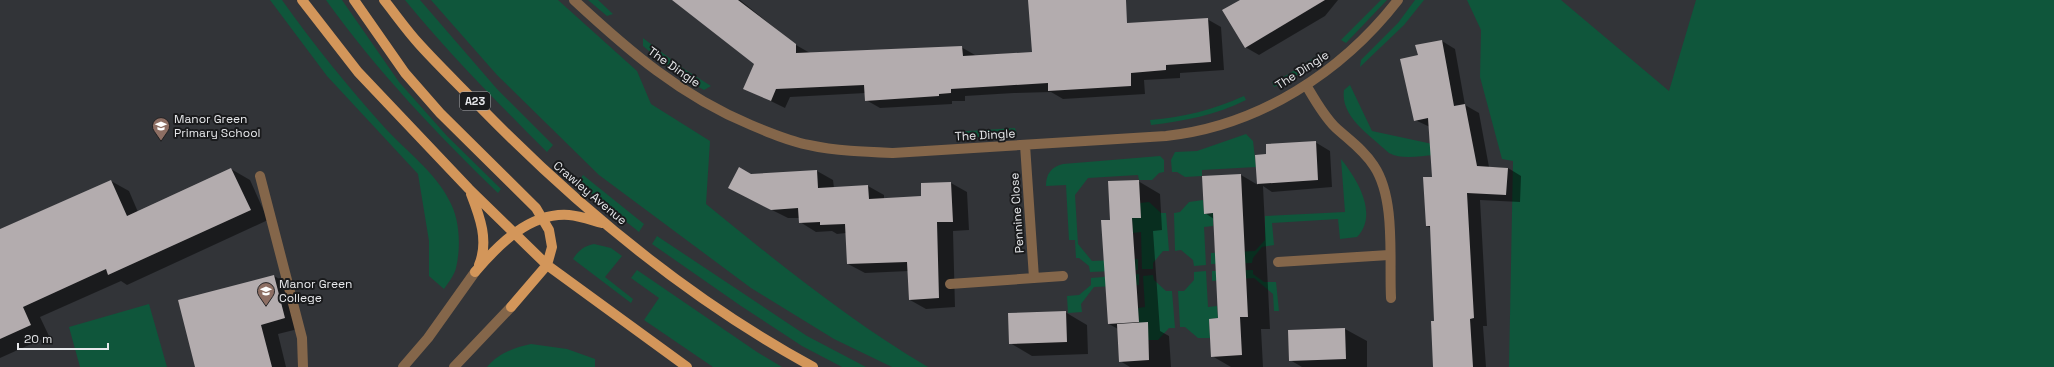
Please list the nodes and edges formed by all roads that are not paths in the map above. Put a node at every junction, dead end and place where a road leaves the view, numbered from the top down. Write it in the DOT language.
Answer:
graph roads {
  1 [pos="302,0"];
  2 [pos="354,0"];
  3 [pos="384,0"];
  4 [pos="574,0"];
  5 [pos="1398,0"];
  6 [pos="1306,85"];
  7 [pos="1025,146"];
  8 [pos="260,176"];
  9 [pos="469,189"];
  10 [pos="543,218"];
  11 [pos="606,224"];
  12 [pos="514,235"];
  13 [pos="1389,256"];
  14 [pos="1278,262"];
  15 [pos="547,265"];
  16 [pos="475,272"];
  17 [pos="1063,276"];
  18 [pos="1034,278"];
  19 [pos="950,284"];
  20 [pos="1390,298"];
  21 [pos="511,307"];
  22 [pos="303,367"];
  23 [pos="403,367"];
  24 [pos="454,367"];
  25 [pos="687,367"];
  26 [pos="813,367"];
  1 -- 9 [label="main road"];
  2 -- 10 [label="main road"];
  3 -- 11 [label="main road, Crawley Avenue / A23"];
  4 -- 7 [label="street, The Dingle"];
  5 -- 6 [label="street, The Dingle"];
  6 -- 7 [label="street, The Dingle"];
  6 -- 13 [label="street"];
  7 -- 18 [label="street, Pennine Close"];
  8 -- 22 [label="street"];
  9 -- 12 [label="main road"];
  9 -- 16 [label="main road"];
  10 -- 11 [label="main road"];
  10 -- 12 [label="main road"];
  10 -- 15 [label="main road"];
  11 -- 26 [label="main road, Crawley Avenue / A23"];
  12 -- 15 [label="main road"];
  12 -- 16 [label="main road"];
  13 -- 14 [label="street"];
  13 -- 20 [label="street"];
  15 -- 21 [label="main road"];
  15 -- 25 [label="main road"];
  16 -- 23 [label="street"];
  17 -- 18 [label="street"];
  18 -- 19 [label="street"];
  21 -- 24 [label="street"];
}
